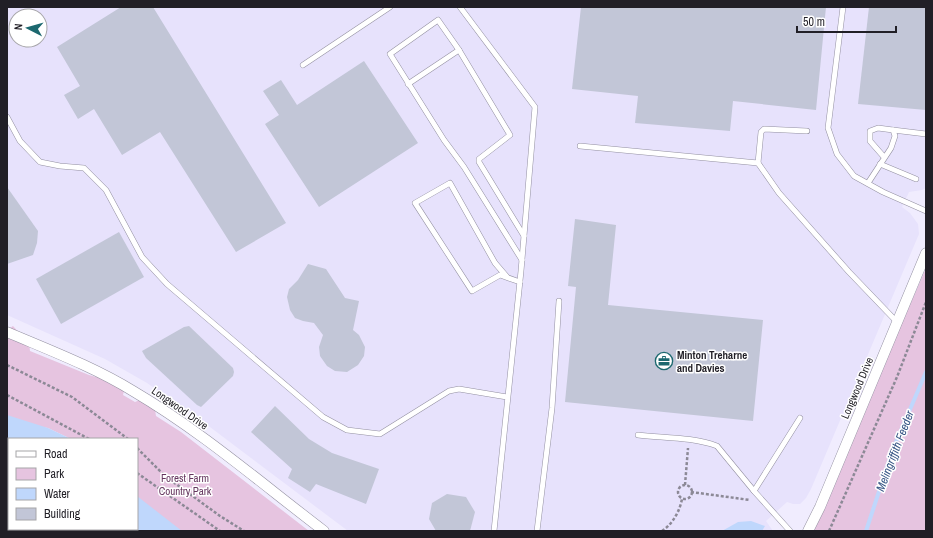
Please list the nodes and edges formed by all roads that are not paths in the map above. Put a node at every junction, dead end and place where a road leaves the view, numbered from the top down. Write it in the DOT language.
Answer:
graph roads {
  1 [pos="390,7"];
  2 [pos="460,7"];
  3 [pos="843,7"];
  4 [pos="459,50"];
  5 [pos="303,65"];
  6 [pos="408,84"];
  7 [pos="7,117"];
  8 [pos="893,130"];
  9 [pos="807,131"];
  10 [pos="926,134"];
  11 [pos="580,146"];
  12 [pos="884,157"];
  13 [pos="758,164"];
  14 [pos="880,164"];
  15 [pos="916,179"];
  16 [pos="868,183"];
  17 [pos="926,211"];
  18 [pos="524,236"];
  19 [pos="926,253"];
  20 [pos="522,260"];
  21 [pos="507,277"];
  22 [pos="520,282"];
  23 [pos="559,301"];
  24 [pos="897,322"];
  25 [pos="7,332"];
  26 [pos="507,397"];
  27 [pos="800,418"];
  28 [pos="638,435"];
  29 [pos="754,491"];
  30 [pos="324,531"];
  31 [pos="494,531"];
  32 [pos="537,531"];
  33 [pos="790,531"];
  34 [pos="808,531"];
  1 -- 5 [label="lane"];
  2 -- 18 [label="lane"];
  3 -- 16 [label="lane"];
  4 -- 6 [label="lane"];
  4 -- 6 [label="lane"];
  4 -- 18 [label="lane"];
  6 -- 20 [label="lane"];
  7 -- 26 [label="lane"];
  8 -- 10 [label="lane"];
  8 -- 12 [label="lane"];
  8 -- 12 [label="lane"];
  9 -- 13 [label="lane"];
  11 -- 13 [label="lane"];
  12 -- 14 [label="lane"];
  13 -- 24 [label="lane"];
  14 -- 15 [label="lane"];
  14 -- 16 [label="lane"];
  16 -- 17 [label="lane"];
  18 -- 20 [label="lane"];
  19 -- 24 [label="street, Longwood Drive"];
  20 -- 22 [label="lane"];
  21 -- 21 [label="lane"];
  21 -- 22 [label="lane"];
  22 -- 26 [label="lane"];
  23 -- 32 [label="lane"];
  24 -- 34 [label="street, Longwood Drive"];
  25 -- 30 [label="street, Longwood Drive"];
  26 -- 31 [label="lane"];
  27 -- 29 [label="lane"];
  28 -- 29 [label="lane"];
  29 -- 33 [label="lane"];
}
